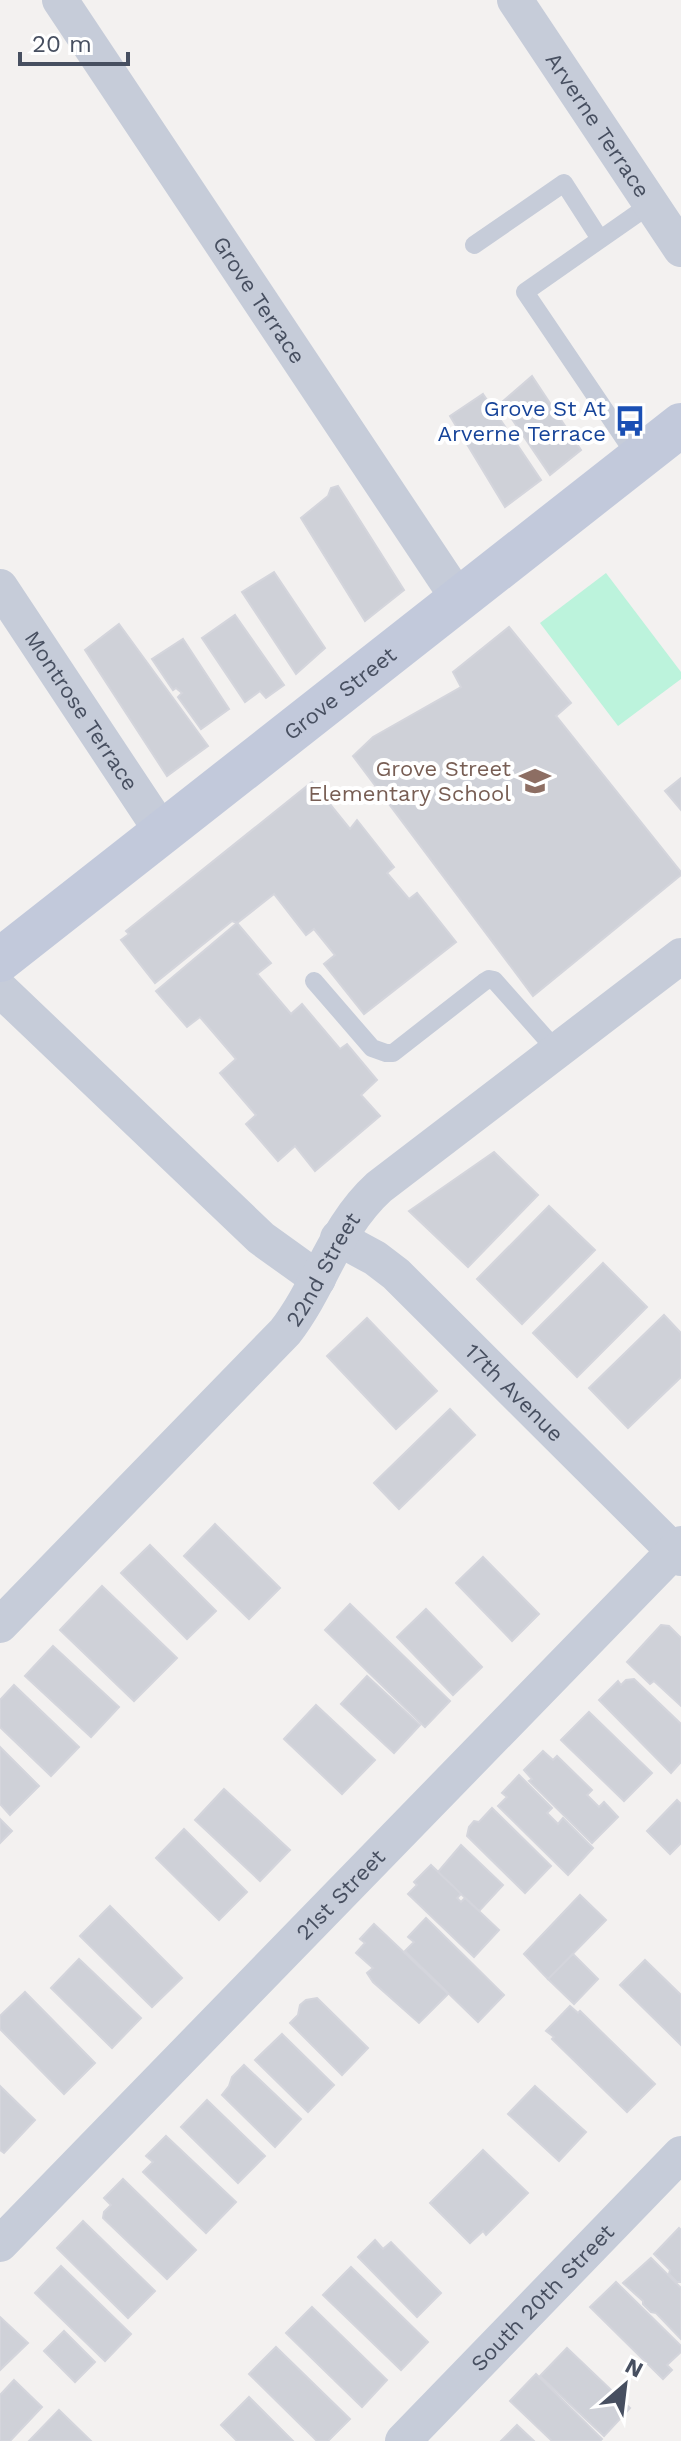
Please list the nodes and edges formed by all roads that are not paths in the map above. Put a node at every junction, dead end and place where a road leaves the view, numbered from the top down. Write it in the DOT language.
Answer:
graph roads {
  1 [pos="60,0"];
  2 [pos="515,0"];
  3 [pos="651,204"];
  4 [pos="600,239"];
  5 [pos="474,245"];
  6 [pos="681,249"];
  7 [pos="681,425"];
  8 [pos="638,459"];
  9 [pos="0,587"];
  10 [pos="458,598"];
  11 [pos="163,833"];
  12 [pos="681,956"];
  13 [pos="0,960"];
  14 [pos="314,981"];
  15 [pos="0,989"];
  16 [pos="557,1051"];
  17 [pos="338,1238"];
  18 [pos="318,1279"];
  19 [pos="679,1551"];
  20 [pos="0,1625"];
  21 [pos="681,2154"];
  22 [pos="0,2244"];
  23 [pos="403,2441"];
  1 -- 10 [label="street, Grove Terrace"];
  2 -- 3 [label="street, Arverne Terrace"];
  3 -- 4 [label="lane"];
  3 -- 6 [label="street, Arverne Terrace"];
  4 -- 5 [label="lane"];
  4 -- 8 [label="lane"];
  7 -- 8 [label="main road, Grove Street"];
  8 -- 10 [label="main road, Grove Street"];
  9 -- 11 [label="street, Montrose Terrace"];
  10 -- 11 [label="main road, Grove Street"];
  11 -- 13 [label="main road, Grove Street"];
  12 -- 16 [label="street, 22nd Street"];
  14 -- 16 [label="lane"];
  15 -- 18 [label="street"];
  16 -- 17 [label="street, 22nd Street"];
  17 -- 18 [label="street, 22nd Street"];
  17 -- 19 [label="street, 17th Avenue"];
  18 -- 20 [label="street, 22nd Street"];
  19 -- 22 [label="street, 21st Street"];
  21 -- 23 [label="street, South 20th Street"];
}
